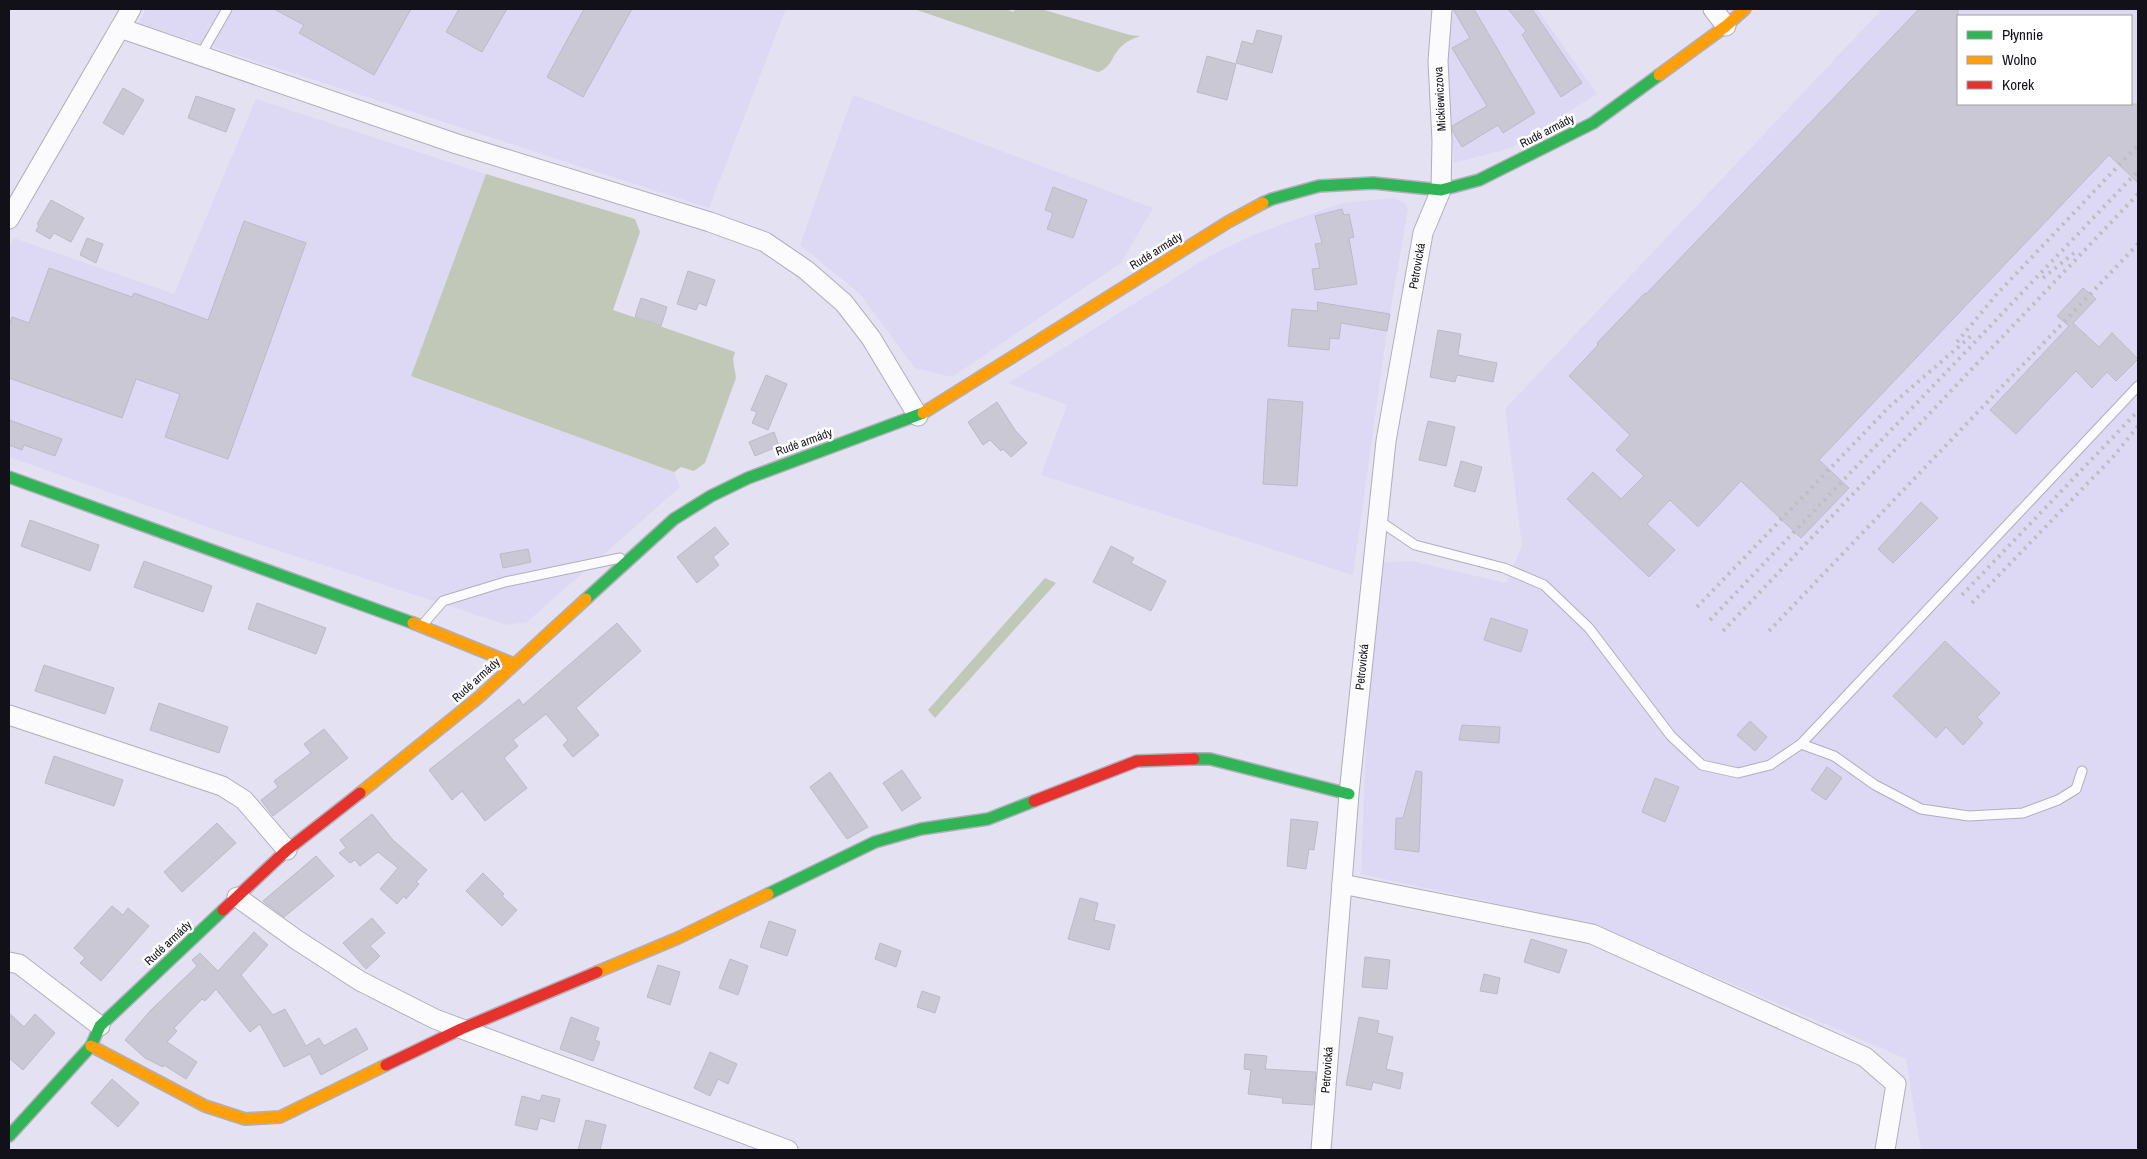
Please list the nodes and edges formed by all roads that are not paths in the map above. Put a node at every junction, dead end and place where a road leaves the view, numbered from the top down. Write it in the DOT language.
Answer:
graph roads {
  1 [pos="131,9"];
  2 [pos="227,9"];
  3 [pos="1442,9"];
  4 [pos="1713,9"];
  5 [pos="1745,9"];
  6 [pos="1726,26"];
  7 [pos="120,28"];
  8 [pos="200,56"];
  9 [pos="1441,190"];
  10 [pos="9,218"];
  11 [pos="2138,386"];
  12 [pos="918,416"];
  13 [pos="9,477"];
  14 [pos="1378,520"];
  15 [pos="635,554"];
  16 [pos="422,626"];
  17 [pos="514,664"];
  18 [pos="9,715"];
  19 [pos="1800,744"];
  20 [pos="2082,771"];
  21 [pos="1349,794"];
  22 [pos="287,850"];
  23 [pos="1342,884"];
  24 [pos="238,897"];
  25 [pos="9,962"];
  26 [pos="100,1026"];
  27 [pos="461,1029"];
  28 [pos="91,1046"];
  29 [pos="9,1136"];
  30 [pos="788,1150"];
  31 [pos="1321,1150"];
  32 [pos="1885,1150"];
  1 -- 7 [label="street"];
  2 -- 8 [label="lane"];
  3 -- 9 [label="street, Mickiewiczova"];
  4 -- 6 [label="street"];
  5 -- 6 [label="street, Rudé armády"];
  6 -- 9 [label="street, Rudé armády"];
  7 -- 8 [label="street"];
  7 -- 10 [label="street"];
  8 -- 12 [label="street"];
  9 -- 12 [label="street, Rudé armády"];
  9 -- 14 [label="street, Petrovická"];
  11 -- 19 [label="lane"];
  12 -- 15 [label="street, Rudé armády"];
  13 -- 16 [label="street"];
  14 -- 19 [label="lane"];
  14 -- 21 [label="street, Petrovická"];
  15 -- 16 [label="lane"];
  15 -- 17 [label="street, Rudé armády"];
  16 -- 17 [label="street"];
  17 -- 22 [label="street, Rudé armády"];
  18 -- 22 [label="street"];
  19 -- 20 [label="lane"];
  21 -- 23 [label="street, Petrovická"];
  21 -- 27 [label="street"];
  22 -- 24 [label="street, Rudé armády"];
  23 -- 31 [label="street, Petrovická"];
  23 -- 32 [label="street"];
  24 -- 26 [label="street, Rudé armády"];
  24 -- 27 [label="street"];
  25 -- 26 [label="street"];
  26 -- 28 [label="street, Rudé armády"];
  27 -- 28 [label="street"];
  27 -- 30 [label="street"];
  28 -- 29 [label="street, Rudé armády"];
}
